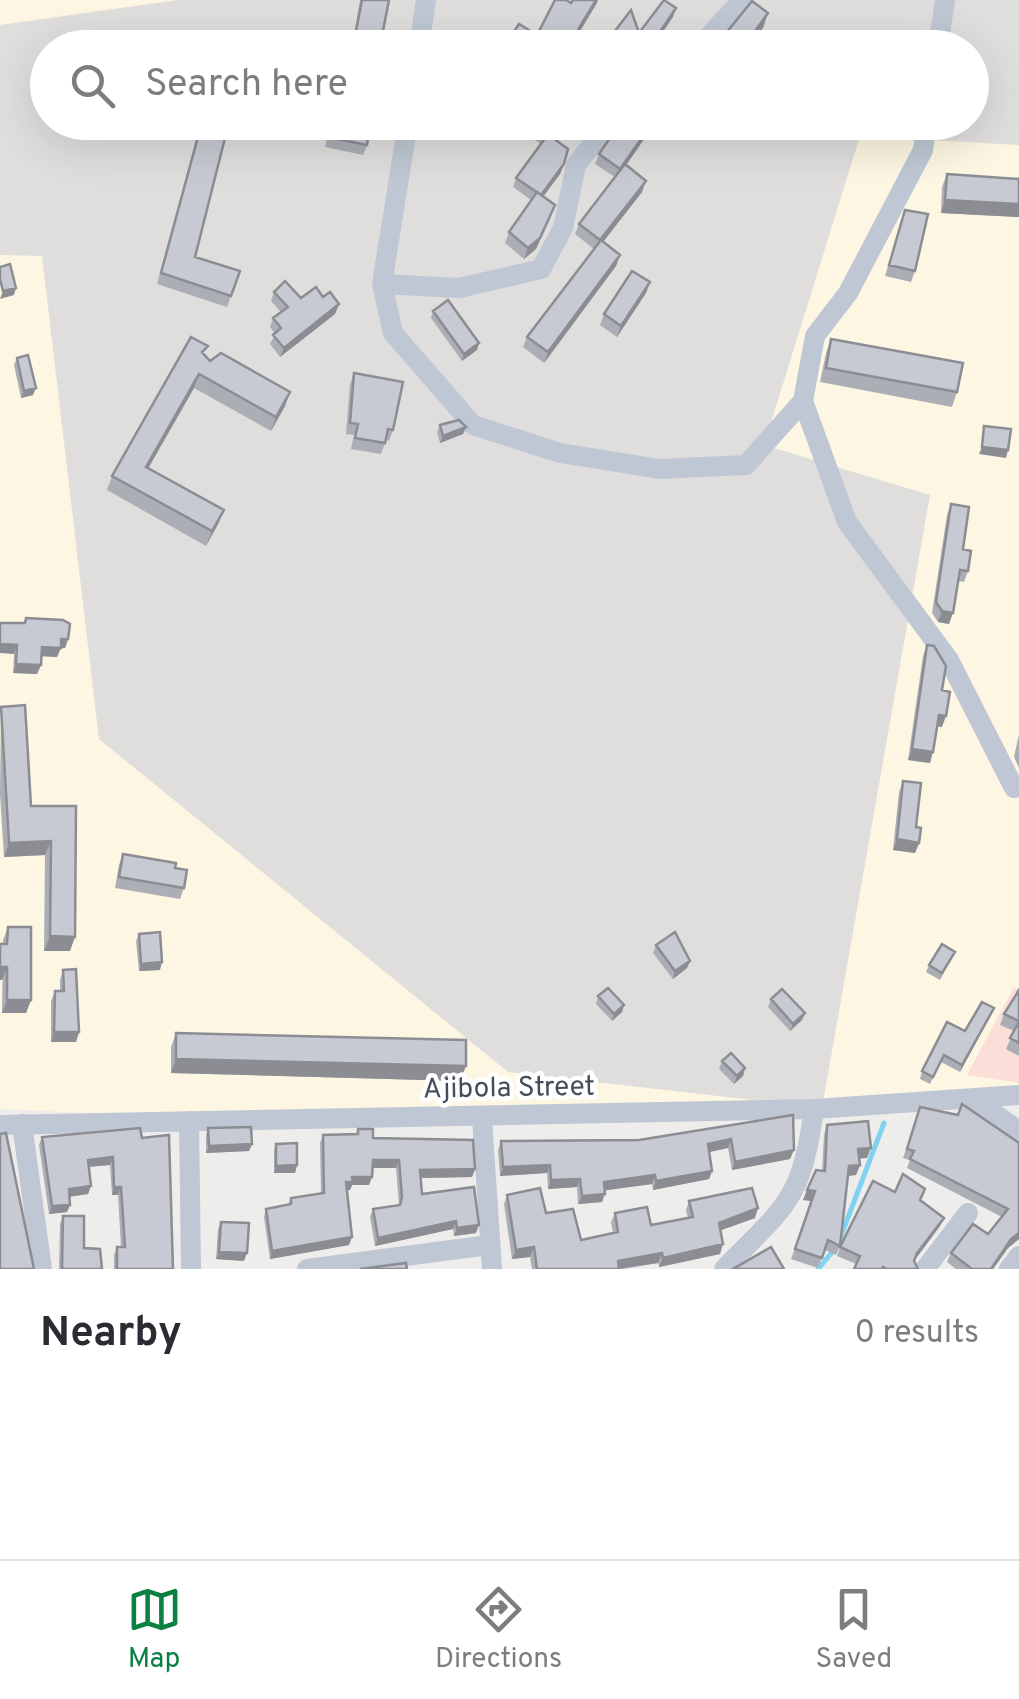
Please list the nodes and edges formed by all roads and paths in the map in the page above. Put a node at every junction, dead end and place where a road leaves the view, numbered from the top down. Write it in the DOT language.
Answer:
graph roads {
  1 [pos="426,0"];
  2 [pos="742,0"];
  3 [pos="944,0"];
  4 [pos="422,30"];
  5 [pos="714,30"];
  6 [pos="940,30"];
  7 [pos="405,140"];
  8 [pos="595,140"];
  9 [pos="924,140"];
  10 [pos="382,284"];
  11 [pos="804,401"];
  12 [pos="1014,788"];
  13 [pos="1019,1095"];
  14 [pos="973,1099"];
  15 [pos="814,1108"];
  16 [pos="482,1118"];
  17 [pos="189,1121"];
  18 [pos="22,1124"];
  19 [pos="0,1125"];
  20 [pos="1019,1131"];
  21 [pos="968,1213"];
  22 [pos="489,1245"];
  23 [pos="1019,1256"];
  24 [pos="928,1268"];
  25 [pos="42,1269"];
  26 [pos="192,1269"];
  27 [pos="307,1269"];
  28 [pos="317,1269"];
  29 [pos="492,1269"];
  30 [pos="724,1269"];
  31 [pos="1009,1269"];
  1 -- 4 [label="street"];
  2 -- 5 [label="street"];
  3 -- 6 [label="street"];
  7 -- 10 [label="street"];
  8 -- 10 [label="street"];
  9 -- 11 [label="street"];
  10 -- 11 [label="street"];
  11 -- 12 [label="street"];
  13 -- 14 [label="street, Ajibola Street"];
  14 -- 15 [label="street, Ajibola Street"];
  14 -- 20 [label="street"];
  15 -- 16 [label="street, Ajibola Street"];
  15 -- 30 [label="street"];
  16 -- 17 [label="street, Ajibola Street"];
  16 -- 22 [label="street"];
  17 -- 18 [label="street, Ajibola Street"];
  17 -- 26 [label="street"];
  18 -- 19 [label="street, Ajibola Street"];
  18 -- 25 [label="street"];
  21 -- 24 [label="street"];
  22 -- 28 [label="street"];
  22 -- 29 [label="street"];
  23 -- 31 [label="street"];
  27 -- 28 [label="street"];
}
